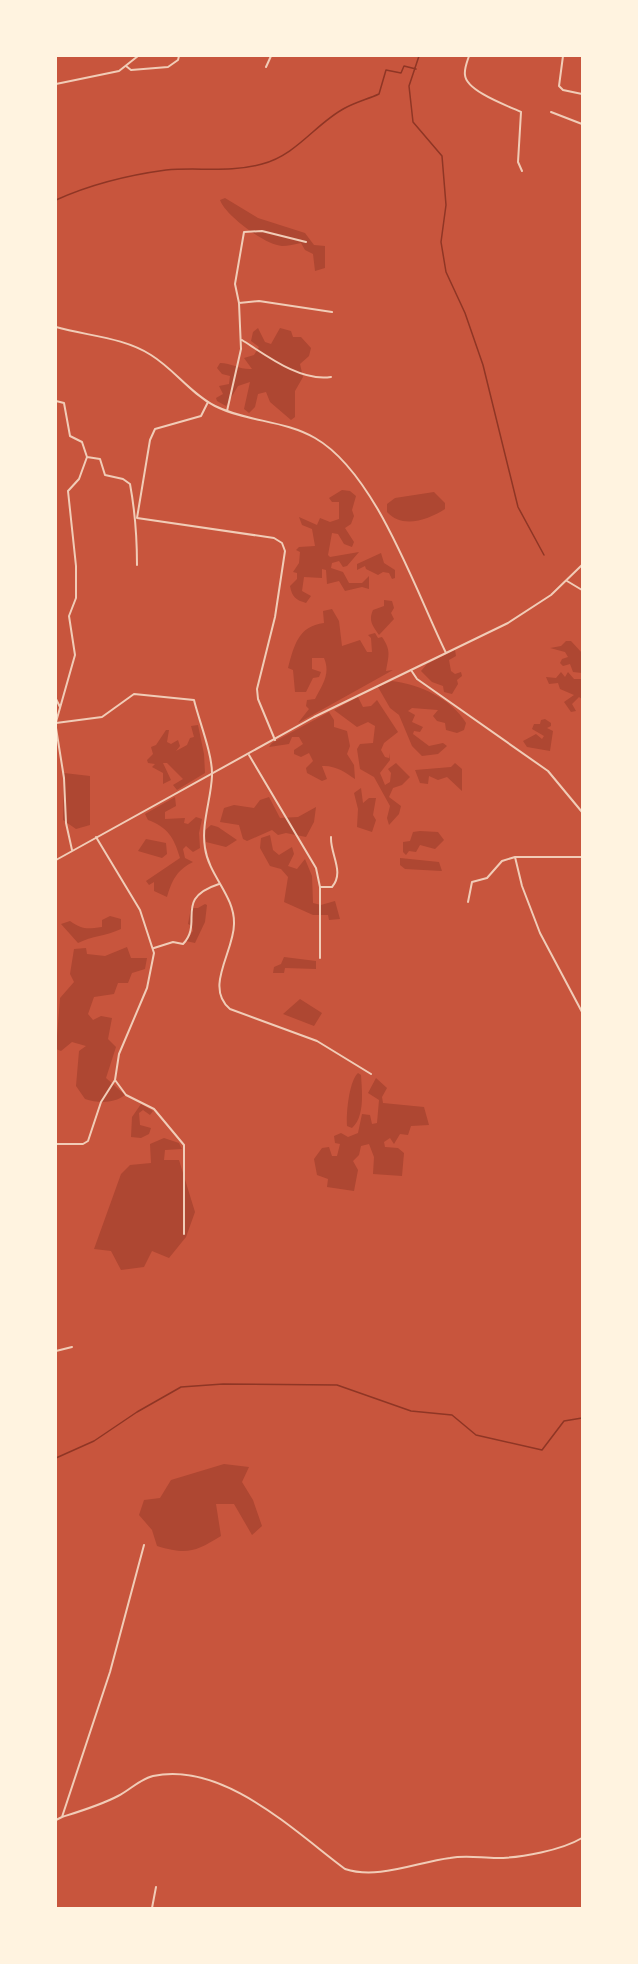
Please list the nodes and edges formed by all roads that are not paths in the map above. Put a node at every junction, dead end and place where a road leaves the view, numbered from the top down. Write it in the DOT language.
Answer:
graph roads {
  1 [pos="138,56"];
  2 [pos="179,56"];
  3 [pos="271,56"];
  4 [pos="469,56"];
  5 [pos="563,56"];
  6 [pos="126,66"];
  7 [pos="266,67"];
  8 [pos="56,84"];
  9 [pos="582,94"];
  10 [pos="551,112"];
  11 [pos="582,124"];
  12 [pos="522,171"];
  13 [pos="306,242"];
  14 [pos="239,303"];
  15 [pos="332,312"];
  16 [pos="56,327"];
  17 [pos="242,340"];
  18 [pos="332,377"];
  19 [pos="56,401"];
  20 [pos="208,402"];
  21 [pos="227,411"];
  22 [pos="87,457"];
  23 [pos="137,565"];
  24 [pos="582,565"];
  25 [pos="567,581"];
  26 [pos="582,590"];
  27 [pos="446,653"];
  28 [pos="411,670"];
  29 [pos="56,699"];
  30 [pos="61,707"];
  31 [pos="56,722"];
  32 [pos="56,728"];
  33 [pos="275,740"];
  34 [pos="249,755"];
  35 [pos="212,774"];
  36 [pos="582,812"];
  37 [pos="96,837"];
  38 [pos="331,837"];
  39 [pos="72,850"];
  40 [pos="582,856"];
  41 [pos="515,857"];
  42 [pos="56,860"];
  43 [pos="219,884"];
  44 [pos="320,887"];
  45 [pos="468,902"];
  46 [pos="153,948"];
  47 [pos="320,958"];
  48 [pos="582,1012"];
  49 [pos="371,1074"];
  50 [pos="115,1080"];
  51 [pos="56,1144"];
  52 [pos="184,1234"];
  53 [pos="72,1347"];
  54 [pos="56,1351"];
  55 [pos="144,1545"];
  56 [pos="62,1817"];
  57 [pos="56,1820"];
  58 [pos="582,1839"];
  59 [pos="156,1887"];
  60 [pos="152,1908"];
  1 -- 6 [label="street"];
  2 -- 6 [label="street"];
  3 -- 7 [label="street"];
  4 -- 12 [label="street"];
  5 -- 9 [label="street"];
  6 -- 8 [label="street"];
  10 -- 11 [label="street"];
  13 -- 14 [label="street"];
  14 -- 15 [label="street"];
  14 -- 17 [label="street"];
  16 -- 20 [label="street"];
  17 -- 18 [label="street"];
  17 -- 21 [label="street"];
  19 -- 22 [label="street"];
  20 -- 21 [label="street"];
  20 -- 33 [label="street"];
  21 -- 27 [label="street"];
  22 -- 23 [label="street"];
  22 -- 30 [label="street"];
  24 -- 25 [label="street"];
  25 -- 26 [label="street"];
  25 -- 27 [label="street"];
  27 -- 28 [label="street"];
  28 -- 33 [label="street"];
  28 -- 36 [label="street"];
  29 -- 30 [label="street"];
  30 -- 31 [label="street"];
  31 -- 35 [label="street"];
  32 -- 39 [label="street"];
  33 -- 34 [label="street"];
  34 -- 35 [label="street"];
  34 -- 44 [label="street"];
  35 -- 37 [label="street"];
  35 -- 43 [label="street"];
  37 -- 39 [label="street"];
  37 -- 46 [label="street"];
  38 -- 44 [label="street"];
  39 -- 42 [label="street"];
  40 -- 41 [label="street"];
  41 -- 45 [label="street"];
  41 -- 48 [label="street"];
  43 -- 46 [label="street"];
  43 -- 49 [label="street"];
  44 -- 47 [label="street"];
  46 -- 50 [label="street"];
  50 -- 51 [label="street"];
  50 -- 52 [label="street"];
  53 -- 54 [label="street"];
  55 -- 56 [label="street"];
  56 -- 57 [label="street"];
  56 -- 58 [label="street"];
  59 -- 60 [label="street"];
}
